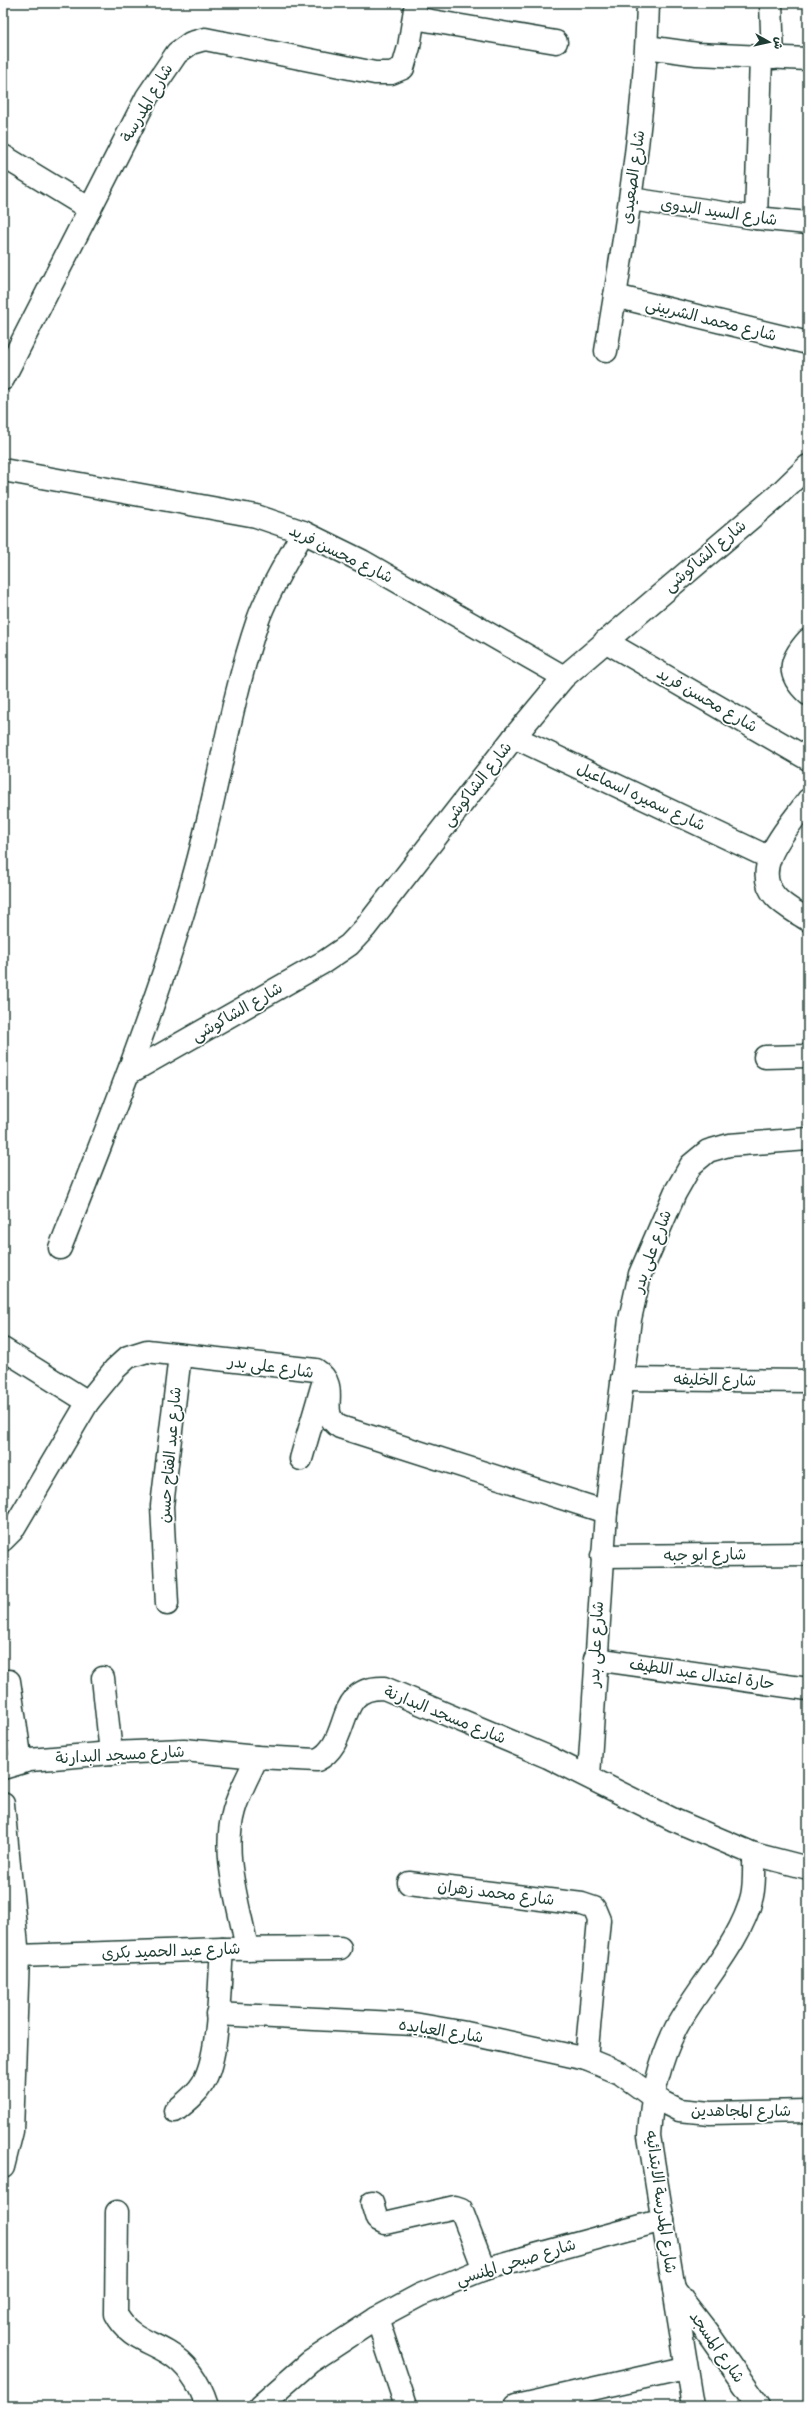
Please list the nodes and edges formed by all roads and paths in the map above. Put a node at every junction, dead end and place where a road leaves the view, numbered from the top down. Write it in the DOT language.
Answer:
graph roads {
  1 [pos="648,3"];
  2 [pos="771,3"];
  3 [pos="415,11"];
  4 [pos="556,42"];
  5 [pos="647,47"];
  6 [pos="767,58"];
  7 [pos="808,59"];
  8 [pos="3,156"];
  9 [pos="631,199"];
  10 [pos="90,208"];
  11 [pos="756,218"];
  12 [pos="808,223"];
  13 [pos="615,296"];
  14 [pos="808,343"];
  15 [pos="606,351"];
  16 [pos="3,379"];
  17 [pos="808,466"];
  18 [pos="3,470"];
  19 [pos="303,532"];
  20 [pos="808,640"];
  21 [pos="605,641"];
  22 [pos="564,677"];
  23 [pos="808,694"];
  24 [pos="514,737"];
  25 [pos="808,759"];
  26 [pos="808,800"];
  27 [pos="773,851"];
  28 [pos="808,920"];
  29 [pos="808,1056"];
  30 [pos="765,1057"];
  31 [pos="129,1073"];
  32 [pos="808,1139"];
  33 [pos="60,1248"];
  34 [pos="3,1349"];
  35 [pos="180,1355"];
  36 [pos="325,1376"];
  37 [pos="622,1379"];
  38 [pos="808,1381"];
  39 [pos="88,1402"];
  40 [pos="301,1459"];
  41 [pos="606,1512"];
  42 [pos="3,1540"];
  43 [pos="808,1554"];
  44 [pos="602,1556"];
  45 [pos="167,1604"];
  46 [pos="595,1659"];
  47 [pos="103,1678"];
  48 [pos="9,1681"];
  49 [pos="808,1689"];
  50 [pos="111,1753"];
  51 [pos="257,1757"];
  52 [pos="12,1765"];
  53 [pos="589,1776"];
  54 [pos="3,1804"];
  55 [pos="754,1854"];
  56 [pos="808,1868"];
  57 [pos="409,1883"];
  58 [pos="247,1948"];
  59 [pos="340,1948"];
  60 [pos="222,1949"];
  61 [pos="10,1958"];
  62 [pos="217,2014"];
  63 [pos="586,2059"];
  64 [pos="653,2097"];
  65 [pos="174,2111"];
  66 [pos="808,2111"];
  67 [pos="3,2168"];
  68 [pos="372,2204"];
  69 [pos="117,2212"];
  70 [pos="663,2220"];
  71 [pos="484,2269"];
  72 [pos="674,2289"];
  73 [pos="377,2318"];
  74 [pos="685,2368"];
  75 [pos="207,2406"];
  76 [pos="260,2406"];
  77 [pos="406,2406"];
  78 [pos="516,2406"];
  79 [pos="693,2406"];
  80 [pos="759,2406"];
  1 -- 5 [label="street, شارع الصعيدى"];
  2 -- 6 [label="street"];
  3 -- 4 [label="street"];
  3 -- 10 [label="street, شارع المدرسة"];
  5 -- 6 [label="street"];
  5 -- 9 [label="street, شارع الصعيدى"];
  6 -- 7 [label="street"];
  6 -- 11 [label="street"];
  8 -- 10 [label="street"];
  9 -- 11 [label="street, شارع السيد البدوى"];
  9 -- 13 [label="street, شارع الصعيدى"];
  10 -- 16 [label="street, شارع المدرسة"];
  11 -- 12 [label="street, شارع السيد البدوى"];
  13 -- 14 [label="street, شارع محمد الشربينى"];
  13 -- 15 [label="street, شارع الصعيدى"];
  17 -- 21 [label="street, شارع الشاكوشى"];
  18 -- 19 [label="street, شارع محسن فريد"];
  19 -- 22 [label="street, شارع محسن فريد"];
  19 -- 31 [label="street"];
  20 -- 23 [label="street"];
  21 -- 22 [label="street, شارع الشاكوشى"];
  21 -- 25 [label="street, شارع محسن فريد"];
  22 -- 24 [label="street, شارع الشاكوشى"];
  24 -- 27 [label="street, شارع سميره اسماعيل"];
  24 -- 31 [label="street, شارع الشاكوشى"];
  26 -- 27 [label="street"];
  27 -- 28 [label="street"];
  29 -- 30 [label="street"];
  31 -- 33 [label="street"];
  32 -- 37 [label="street, شارع على بدر"];
  34 -- 39 [label="street"];
  35 -- 36 [label="street, شارع على بدر"];
  35 -- 39 [label="street, شارع على بدر"];
  35 -- 45 [label="street, شارع عبد الفتاح حسن"];
  36 -- 40 [label="street"];
  36 -- 41 [label="street, شارع على بدر"];
  37 -- 38 [label="street, شارع الخليفه"];
  37 -- 41 [label="street, شارع على بدر"];
  39 -- 42 [label="street, شارع على بدر"];
  41 -- 44 [label="street, شارع على بدر"];
  43 -- 44 [label="street, شارع ابو جبه"];
  44 -- 46 [label="street, شارع على بدر"];
  46 -- 49 [label="street, حارة اعتدال عبد اللطيف"];
  46 -- 53 [label="street, شارع على بدر"];
  47 -- 50 [label="street"];
  48 -- 52 [label="street"];
  50 -- 51 [label="street, شارع مسجد البدارنة"];
  50 -- 52 [label="street, شارع مسجد البدارنة"];
  51 -- 53 [label="street, شارع مسجد البدارنة"];
  51 -- 58 [label="street"];
  53 -- 55 [label="street, شارع مسجد البدارنة"];
  54 -- 61 [label="street"];
  55 -- 56 [label="street, شارع مسجد البدارنة"];
  55 -- 64 [label="street, شارع المدرسة الابتدائيه"];
  57 -- 63 [label="street, شارع محمد زهران"];
  58 -- 59 [label="street, شارع عبد الحميد بكرى"];
  58 -- 60 [label="street, شارع عبد الحميد بكرى"];
  60 -- 61 [label="street, شارع عبد الحميد بكرى"];
  60 -- 62 [label="street"];
  61 -- 67 [label="street"];
  62 -- 63 [label="street, شارع العبايده"];
  62 -- 65 [label="street"];
  63 -- 64 [label="street, شارع العبايده"];
  64 -- 66 [label="street, شارع المجاهدين"];
  64 -- 70 [label="street, شارع المدرسة الابتدائيه"];
  68 -- 71 [label="street"];
  69 -- 75 [label="street"];
  70 -- 71 [label="street, شارع صبحى المنسي"];
  70 -- 72 [label="street, شارع المدرسة الابتدائيه"];
  71 -- 73 [label="street, شارع صبحى المنسي"];
  72 -- 74 [label="street, شارع المدرسة الابتدائيه"];
  72 -- 80 [label="street, شارع المسجد"];
  73 -- 76 [label="street, شارع صبحى المنسي"];
  73 -- 77 [label="street"];
  74 -- 78 [label="street"];
  74 -- 79 [label="street, شارع المدرسة الابتدائيه"];
}
